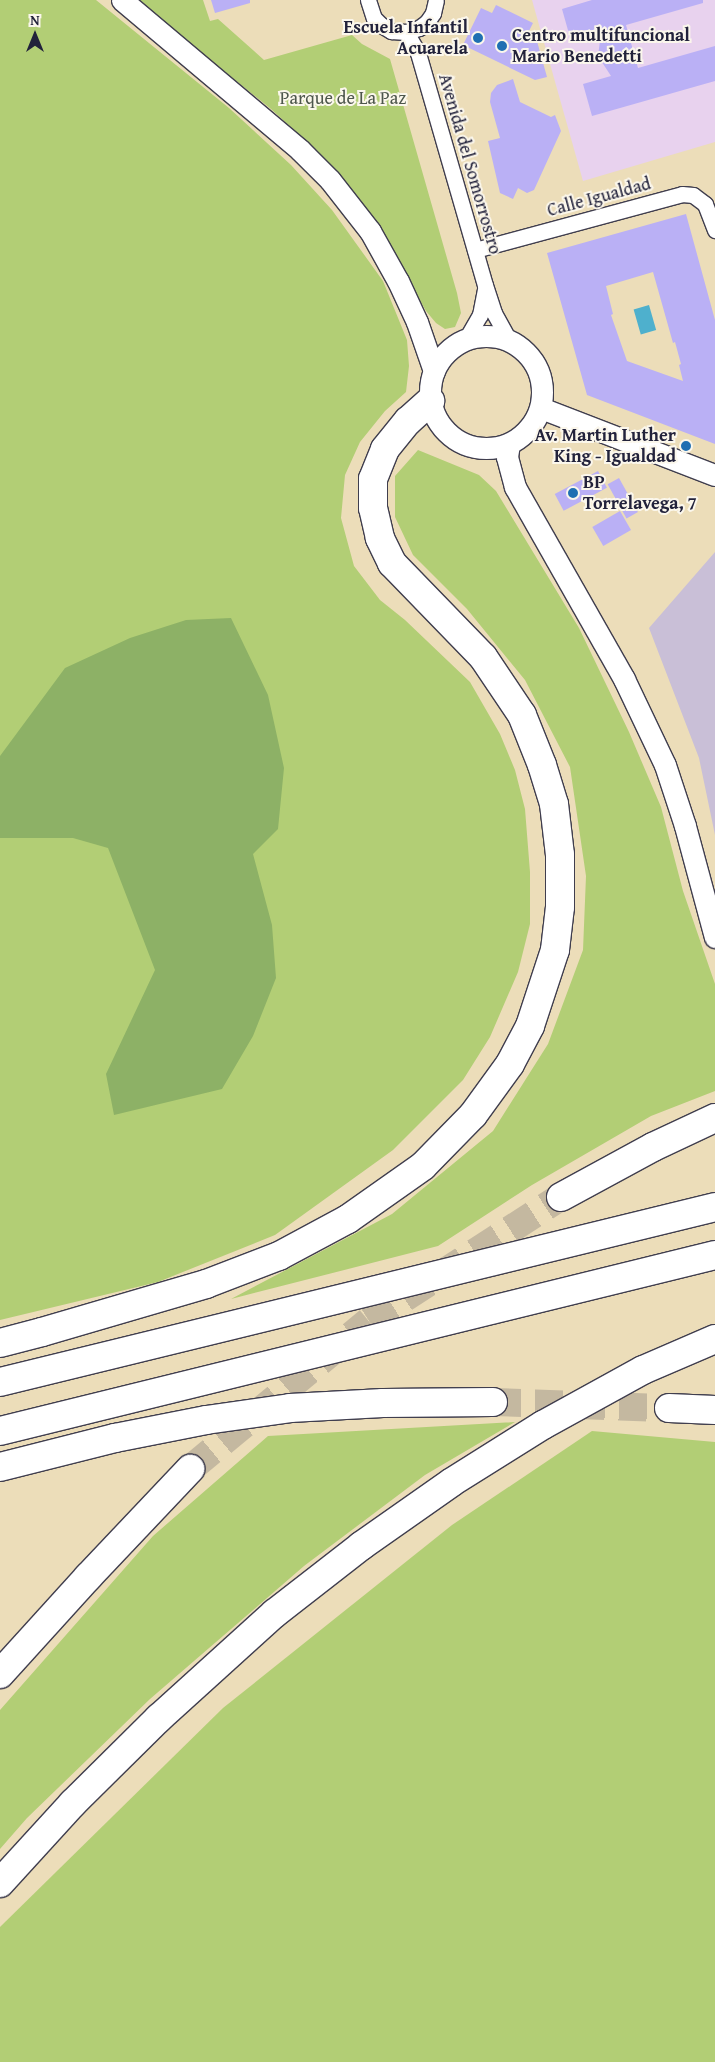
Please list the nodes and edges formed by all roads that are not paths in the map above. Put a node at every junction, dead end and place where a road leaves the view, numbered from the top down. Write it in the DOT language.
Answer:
graph roads {
  1 [pos="122,0"];
  2 [pos="368,0"];
  3 [pos="436,0"];
  4 [pos="412,30"];
  5 [pos="715,230"];
  6 [pos="475,250"];
  7 [pos="398,281"];
  8 [pos="485,285"];
  9 [pos="509,340"];
  10 [pos="462,341"];
  11 [pos="434,371"];
  12 [pos="430,401"];
  13 [pos="541,408"];
  14 [pos="509,444"];
  15 [pos="479,448"];
  16 [pos="715,475"];
  17 [pos="515,487"];
  18 [pos="715,937"];
  19 [pos="715,1118"];
  20 [pos="561,1197"];
  21 [pos="715,1207"];
  22 [pos="715,1255"];
  23 [pos="715,1339"];
  24 [pos="0,1342"];
  25 [pos="0,1382"];
  26 [pos="493,1402"];
  27 [pos="669,1408"];
  28 [pos="715,1410"];
  29 [pos="0,1431"];
  30 [pos="0,1467"];
  31 [pos="190,1469"];
  32 [pos="0,1674"];
  33 [pos="0,1883"];
  1 -- 7 [label="street"];
  2 -- 4 [label="street"];
  3 -- 4 [label="street"];
  4 -- 6 [label="street, Avenida del Somorrostro"];
  5 -- 6 [label="street, Calle Igualdad"];
  6 -- 8 [label="street, Avenida del Somorrostro"];
  7 -- 10 [label="street"];
  7 -- 11 [label="street"];
  8 -- 9 [label="street, Avenida del Somorrostro"];
  8 -- 10 [label="street, Avenida del Somorrostro"];
  9 -- 10 [label="street"];
  9 -- 13 [label="street"];
  10 -- 11 [label="street"];
  11 -- 12 [label="street"];
  12 -- 15 [label="street"];
  12 -- 24 [label="highway"];
  13 -- 14 [label="street"];
  13 -- 16 [label="street"];
  14 -- 15 [label="street"];
  14 -- 17 [label="street"];
  15 -- 17 [label="street"];
  17 -- 18 [label="street"];
  19 -- 20 [label="highway"];
  21 -- 25 [label="highway"];
  22 -- 29 [label="highway"];
  23 -- 33 [label="highway"];
  26 -- 30 [label="highway"];
  27 -- 28 [label="highway"];
  31 -- 32 [label="highway"];
}
